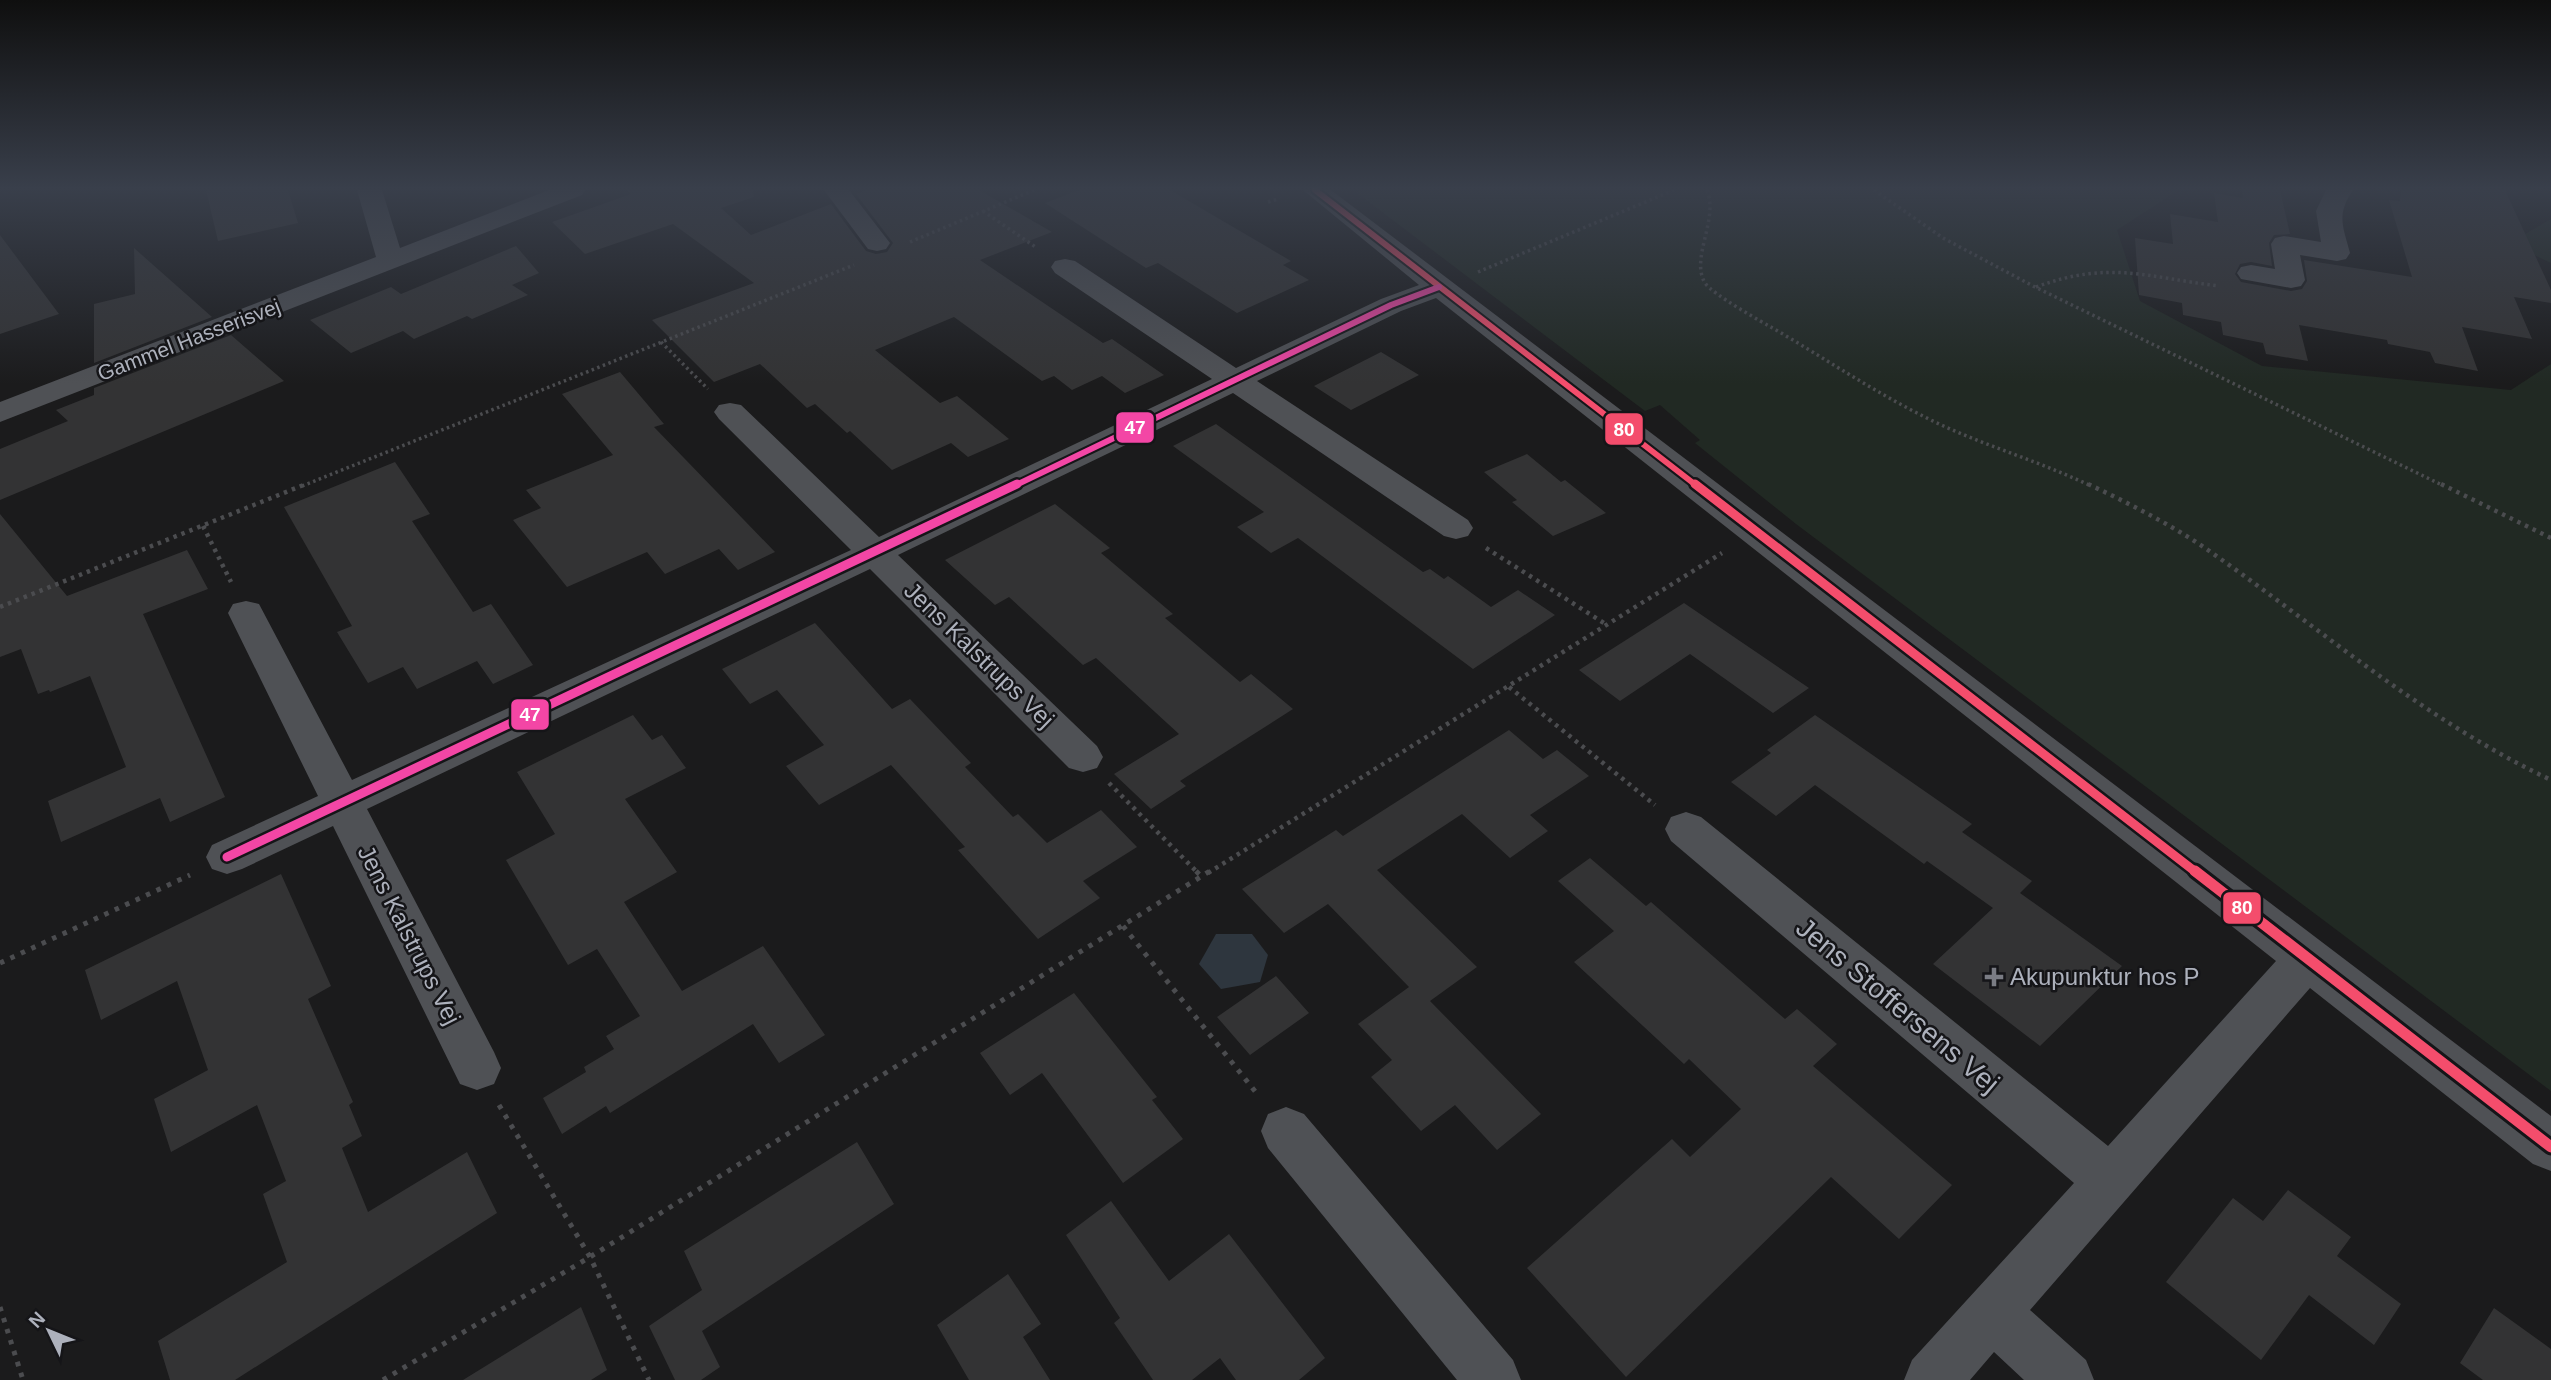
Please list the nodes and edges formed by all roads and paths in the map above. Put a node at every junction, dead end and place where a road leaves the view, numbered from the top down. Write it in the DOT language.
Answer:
graph roads {
  1 [pos="389,254"];
  2 [pos="408,254"];
  3 [pos="869,254"];
  4 [pos="1047,254"];
  5 [pos="1412,254"];
  6 [pos="1519,254"];
  7 [pos="1702,254"];
  8 [pos="1973,254"];
  9 [pos="2286,254"];
  10 [pos="391,261"];
  11 [pos="1065,267"];
  12 [pos="2252,273"];
  13 [pos="1453,282"];
  14 [pos="2035,288"];
  15 [pos="662,342"];
  16 [pos="1233,380"];
  17 [pos="730,412"];
  18 [pos="0,413"];
  19 [pos="203,526"];
  20 [pos="1456,528"];
  21 [pos="2551,538"];
  22 [pos="1727,550"];
  23 [pos="874,553"];
  24 [pos="0,607"];
  25 [pos="246,612"];
  26 [pos="1608,625"];
  27 [pos="1508,687"];
  28 [pos="1083,757"];
  29 [pos="2551,780"];
  30 [pos="342,803"];
  31 [pos="1686,829"];
  32 [pos="227,857"];
  33 [pos="1202,877"];
  34 [pos="1123,926"];
  35 [pos="2308,958"];
  36 [pos="0,963"];
  37 [pos="477,1068"];
  38 [pos="1286,1131"];
  39 [pos="2551,1147"];
  40 [pos="2110,1180"];
  41 [pos="590,1257"];
  42 [pos="0,1307"];
  43 [pos="1992,1313"];
  44 [pos="23,1380"];
  45 [pos="383,1380"];
  46 [pos="649,1380"];
  47 [pos="1493,1380"];
  48 [pos="1932,1380"];
  49 [pos="2066,1380"];
  1 -- 10 [label="street"];
  2 -- 10 [label="street, Gammel Hasserisvej"];
  3 -- 15 [label="path"];
  4 -- 11 [label="path"];
  5 -- 13 [label="street"];
  6 -- 13 [label="path"];
  7 -- 29 [label="path"];
  8 -- 14 [label="path"];
  9 -- 12 [label="street"];
  10 -- 18 [label="street, Gammel Hasserisvej"];
  11 -- 16 [label="street"];
  12 -- 14 [label="path"];
  13 -- 16 [label="street"];
  13 -- 35 [label="street"];
  14 -- 21 [label="path"];
  15 -- 17 [label="path"];
  15 -- 19 [label="path"];
  16 -- 20 [label="street"];
  16 -- 23 [label="street"];
  17 -- 23 [label="street, Jens Kalstrups Vej"];
  19 -- 24 [label="path"];
  19 -- 25 [label="path"];
  20 -- 26 [label="path"];
  22 -- 26 [label="path"];
  23 -- 28 [label="street, Jens Kalstrups Vej"];
  23 -- 30 [label="street"];
  25 -- 30 [label="street, Jens Kalstrups Vej"];
  26 -- 27 [label="path"];
  27 -- 31 [label="path"];
  27 -- 33 [label="path"];
  28 -- 33 [label="path"];
  30 -- 32 [label="street"];
  30 -- 37 [label="street, Jens Kalstrups Vej"];
  31 -- 40 [label="street, Jens Stoffersens Vej"];
  32 -- 36 [label="path"];
  33 -- 34 [label="path"];
  34 -- 38 [label="path"];
  34 -- 41 [label="path"];
  35 -- 39 [label="street"];
  35 -- 40 [label="street"];
  37 -- 41 [label="path"];
  38 -- 47 [label="street"];
  40 -- 43 [label="street"];
  41 -- 45 [label="path"];
  41 -- 46 [label="path"];
  42 -- 44 [label="path"];
  43 -- 48 [label="street"];
  43 -- 49 [label="street"];
}
